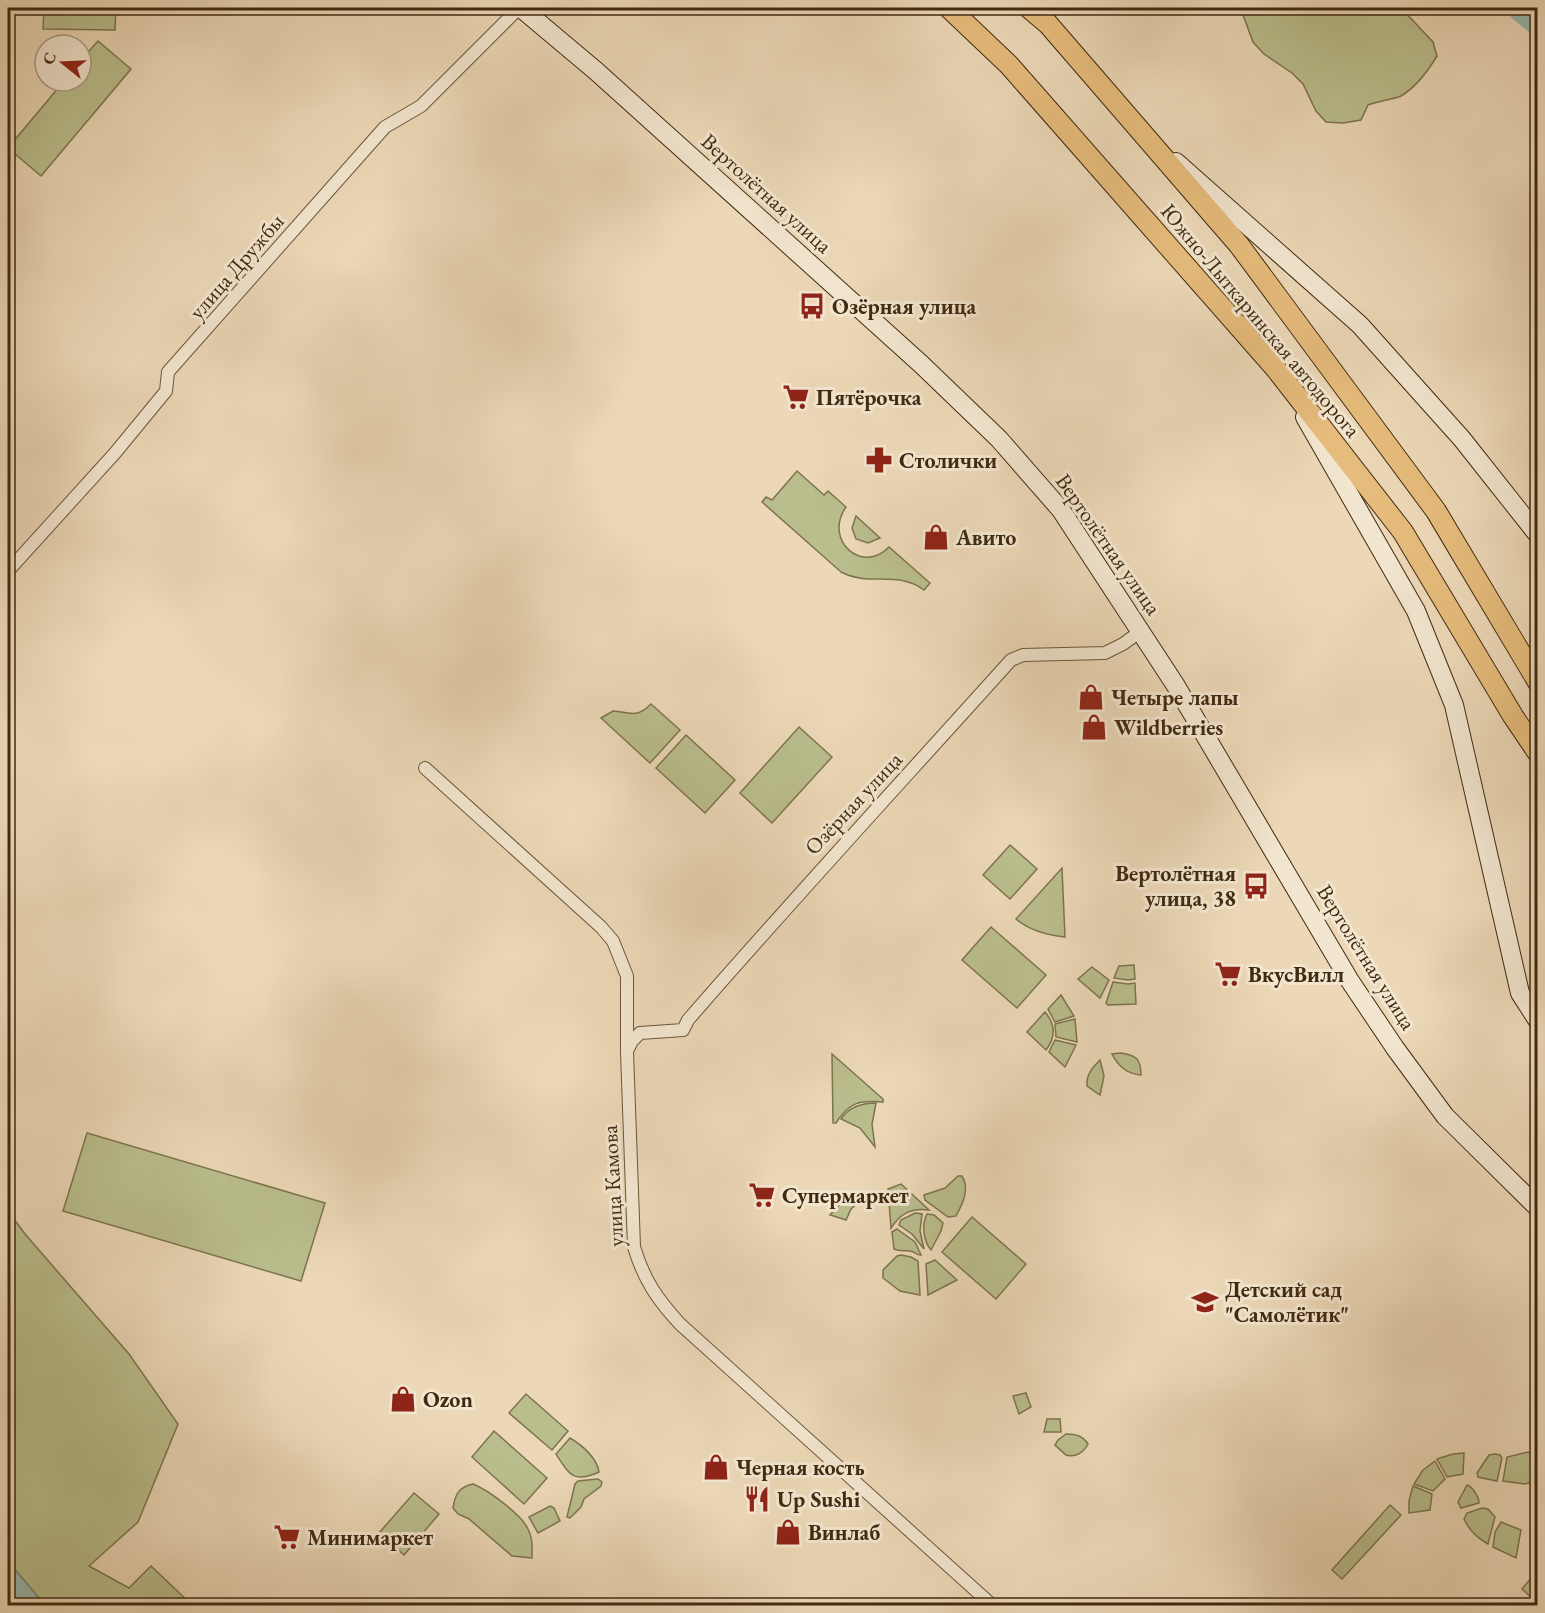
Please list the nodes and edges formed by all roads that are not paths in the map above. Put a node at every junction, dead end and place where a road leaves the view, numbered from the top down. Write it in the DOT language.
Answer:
graph roads {
  1 [pos="520,8"];
  2 [pos="949,8"];
  3 [pos="1029,8"];
  4 [pos="1140,130"];
  5 [pos="1276,369"];
  6 [pos="1538,535"];
  7 [pos="8,572"];
  8 [pos="1141,631"];
  9 [pos="1538,682"];
  10 [pos="1538,753"];
  11 [pos="425,768"];
  12 [pos="1538,1021"];
  13 [pos="627,1052"];
  14 [pos="1538,1208"];
  15 [pos="993,1605"];
  1 -- 7 [label="street, улица Дружбы"];
  1 -- 8 [label="street, Вертолётная улица"];
  2 -- 5 [label="main road, Южно-Лыткаринская автодорога"];
  3 -- 4 [label="main road, Южно-Лыткаринская автодорога"];
  4 -- 6 [label="street"];
  4 -- 9 [label="main road, Южно-Лыткаринская автодорога"];
  5 -- 10 [label="main road, Южно-Лыткаринская автодорога"];
  5 -- 12 [label="street"];
  8 -- 13 [label="street, Озёрная улица"];
  8 -- 14 [label="street, Вертолётная улица"];
  11 -- 13 [label="street, улица Камова"];
  13 -- 15 [label="street, улица Камова"];
}
